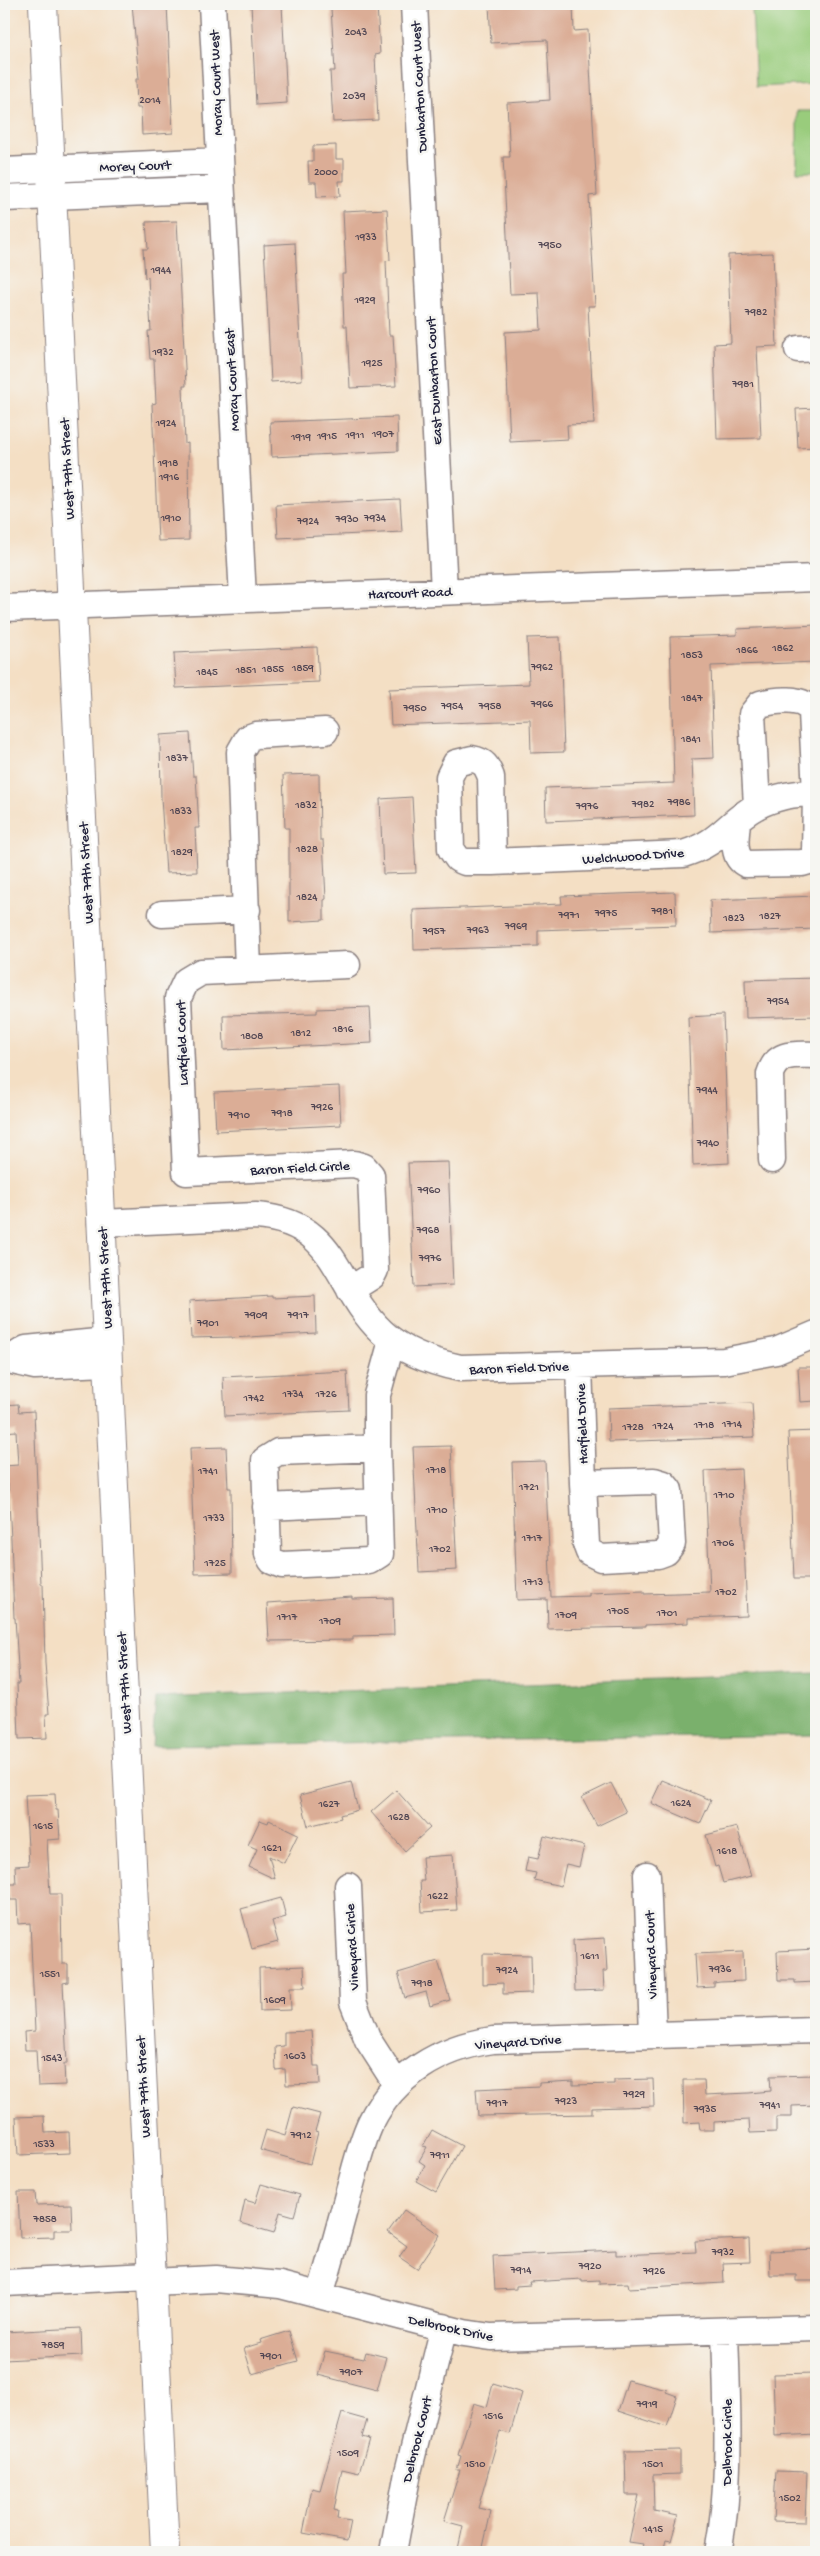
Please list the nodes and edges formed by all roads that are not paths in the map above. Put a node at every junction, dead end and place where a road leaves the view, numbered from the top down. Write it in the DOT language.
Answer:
graph roads {
  1 [pos="43,4"];
  2 [pos="212,4"];
  3 [pos="414,4"];
  4 [pos="219,161"];
  5 [pos="51,168"];
  6 [pos="422,170"];
  7 [pos="4,171"];
  8 [pos="220,189"];
  9 [pos="52,197"];
  10 [pos="4,198"];
  11 [pos="816,578"];
  12 [pos="444,591"];
  13 [pos="243,598"];
  14 [pos="72,605"];
  15 [pos="4,608"];
  16 [pos="325,731"];
  17 [pos="816,793"];
  18 [pos="757,806"];
  19 [pos="737,822"];
  20 [pos="493,862"];
  21 [pos="247,910"];
  22 [pos="162,914"];
  23 [pos="348,965"];
  24 [pos="248,969"];
  25 [pos="816,1055"];
  26 [pos="772,1160"];
  27 [pos="186,1172"];
  28 [pos="101,1223"];
  29 [pos="350,1290"];
  30 [pos="816,1334"];
  31 [pos="392,1340"];
  32 [pos="108,1352"];
  33 [pos="7,1359"];
  34 [pos="579,1365"];
  35 [pos="377,1448"];
  36 [pos="583,1483"];
  37 [pos="379,1502"];
  38 [pos="266,1507"];
  39 [pos="646,1875"];
  40 [pos="348,1886"];
  41 [pos="816,2030"];
  42 [pos="653,2035"];
  43 [pos="398,2086"];
  44 [pos="150,2279"];
  45 [pos="4,2283"];
  46 [pos="320,2295"];
  47 [pos="444,2328"];
  48 [pos="816,2328"];
  49 [pos="726,2331"];
  50 [pos="165,2552"];
  51 [pos="393,2552"];
  52 [pos="718,2552"];
  1 -- 5 [label="main road, West 79th Street"];
  2 -- 4 [label="street, Moray Court West"];
  3 -- 6 [label="street, Dunbarton Court West"];
  4 -- 5 [label="street, Morey Court"];
  4 -- 8 [label="street, Moray Court East"];
  5 -- 7 [label="street, Morey Court"];
  5 -- 9 [label="main road, West 79th Street"];
  6 -- 12 [label="street, East Dunbarton Court"];
  8 -- 9 [label="street, Morey Court"];
  8 -- 13 [label="street, Moray Court East"];
  9 -- 10 [label="street, Morey Court"];
  9 -- 14 [label="main road, West 79th Street"];
  11 -- 12 [label="street, Harcourt Road"];
  12 -- 13 [label="street, Harcourt Road"];
  13 -- 14 [label="street, Harcourt Road"];
  14 -- 15 [label="street, Harcourt Road"];
  14 -- 28 [label="main road, West 79th Street"];
  16 -- 21 [label="street"];
  17 -- 18 [label="street, Welchwood Drive"];
  17 -- 18 [label="street"];
  17 -- 19 [label="street"];
  18 -- 19 [label="street, Welchwood Drive"];
  19 -- 20 [label="street, Welchwood Drive"];
  21 -- 22 [label="street"];
  21 -- 24 [label="street"];
  23 -- 24 [label="street, Larkfield Court"];
  24 -- 27 [label="street, Larkfield Court"];
  25 -- 26 [label="street"];
  27 -- 29 [label="street, Baron Field Circle"];
  28 -- 29 [label="street, Baron Field Drive"];
  28 -- 32 [label="main road, West 79th Street"];
  29 -- 31 [label="street, Baron Field Drive"];
  30 -- 34 [label="street, Baron Field Drive"];
  31 -- 34 [label="street, Baron Field Drive"];
  31 -- 35 [label="street"];
  32 -- 33 [label="street"];
  32 -- 44 [label="main road, West 79th Street"];
  34 -- 36 [label="street, Harfield Drive"];
  35 -- 37 [label="street"];
  35 -- 38 [label="street"];
  37 -- 38 [label="street"];
  37 -- 38 [label="street"];
  39 -- 42 [label="street, Vineyard Court"];
  40 -- 43 [label="street, Vineyard Circle"];
  41 -- 42 [label="street, Vineyard Drive"];
  42 -- 43 [label="street, Vineyard Drive"];
  43 -- 46 [label="street, Vineyard Drive"];
  44 -- 45 [label="street, Delbrook Drive"];
  44 -- 46 [label="street, Delbrook Drive"];
  44 -- 50 [label="main road, West 79th Street"];
  46 -- 47 [label="street, Delbrook Drive"];
  47 -- 49 [label="street, Delbrook Drive"];
  47 -- 51 [label="street, Delbrook Court"];
  48 -- 49 [label="street, Delbrook Drive"];
  49 -- 52 [label="street, Delbrook Circle"];
}
